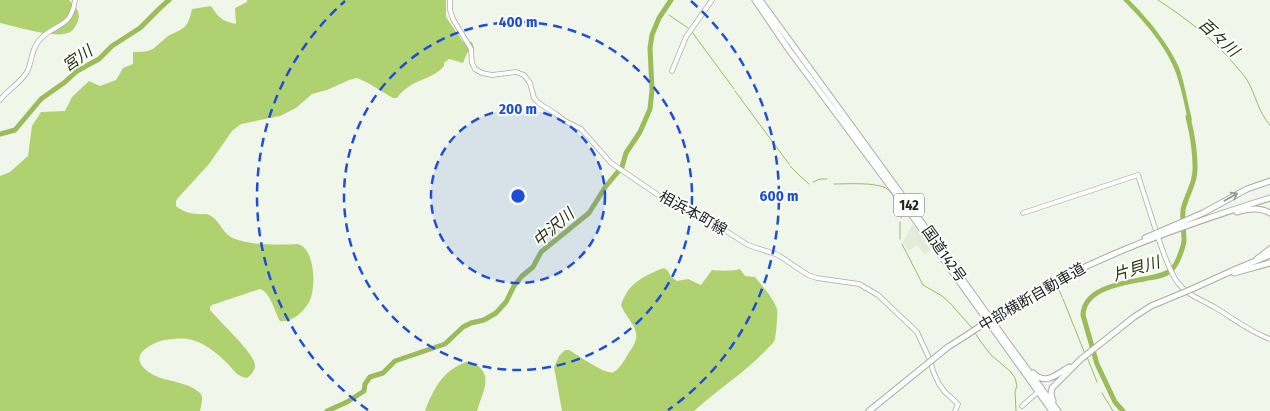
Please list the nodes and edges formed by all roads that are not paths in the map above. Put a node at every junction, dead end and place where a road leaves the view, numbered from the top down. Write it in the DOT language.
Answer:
graph roads {
  1 [pos="75,0"];
  2 [pos="450,0"];
  3 [pos="712,0"];
  4 [pos="755,0"];
  5 [pos="760,0"];
  6 [pos="672,71"];
  7 [pos="0,100"];
  8 [pos="1270,182"];
  9 [pos="1270,198"];
  10 [pos="1023,212"];
  11 [pos="1270,213"];
  12 [pos="1193,225"];
  13 [pos="1155,228"];
  14 [pos="1174,229"];
  15 [pos="1158,238"];
  16 [pos="1270,249"];
  17 [pos="1111,255"];
  18 [pos="1270,257"];
  19 [pos="1270,263"];
  20 [pos="1241,269"];
  21 [pos="1270,339"];
  22 [pos="1014,352"];
  23 [pos="1063,372"];
  24 [pos="1040,391"];
  25 [pos="1022,406"];
  26 [pos="869,411"];
  27 [pos="955,411"];
  28 [pos="1052,411"];
  29 [pos="1059,411"];
  1 -- 7 [label="main road"];
  2 -- 27 [label="main road, 相浜本町線"];
  3 -- 6 [label="main road"];
  4 -- 24 [label="highway, 国道142号 / 142"];
  5 -- 22 [label="highway, 国道142号 / 142"];
  14 -- 8 [label="highway, one-way"];
  9 -- 12 [label="highway, 中部横断自動車道"];
  10 -- 13 [label="main road"];
  11 -- 12 [label="highway"];
  12 -- 14 [label="highway, 中部横断自動車道"];
  14 -- 15 [label="highway, 中部横断自動車道"];
  14 -- 17 [label="highway"];
  15 -- 17 [label="highway, 中部横断自動車道"];
  15 -- 21 [label="main road"];
  16 -- 20 [label="highway"];
  17 -- 26 [label="highway, 中部横断自動車道, bridge"];
  18 -- 20 [label="highway"];
  19 -- 20 [label="highway"];
  20 -- 23 [label="highway, bridge"];
  22 -- 23 [label="highway"];
  22 -- 24 [label="highway, 国道142号 / 142"];
  23 -- 24 [label="highway"];
  23 -- 29 [label="highway"];
  24 -- 25 [label="main road"];
  24 -- 28 [label="highway, 国道142号 / 142"];
  24 -- 29 [label="highway, 国道142号 / 142"];
}
